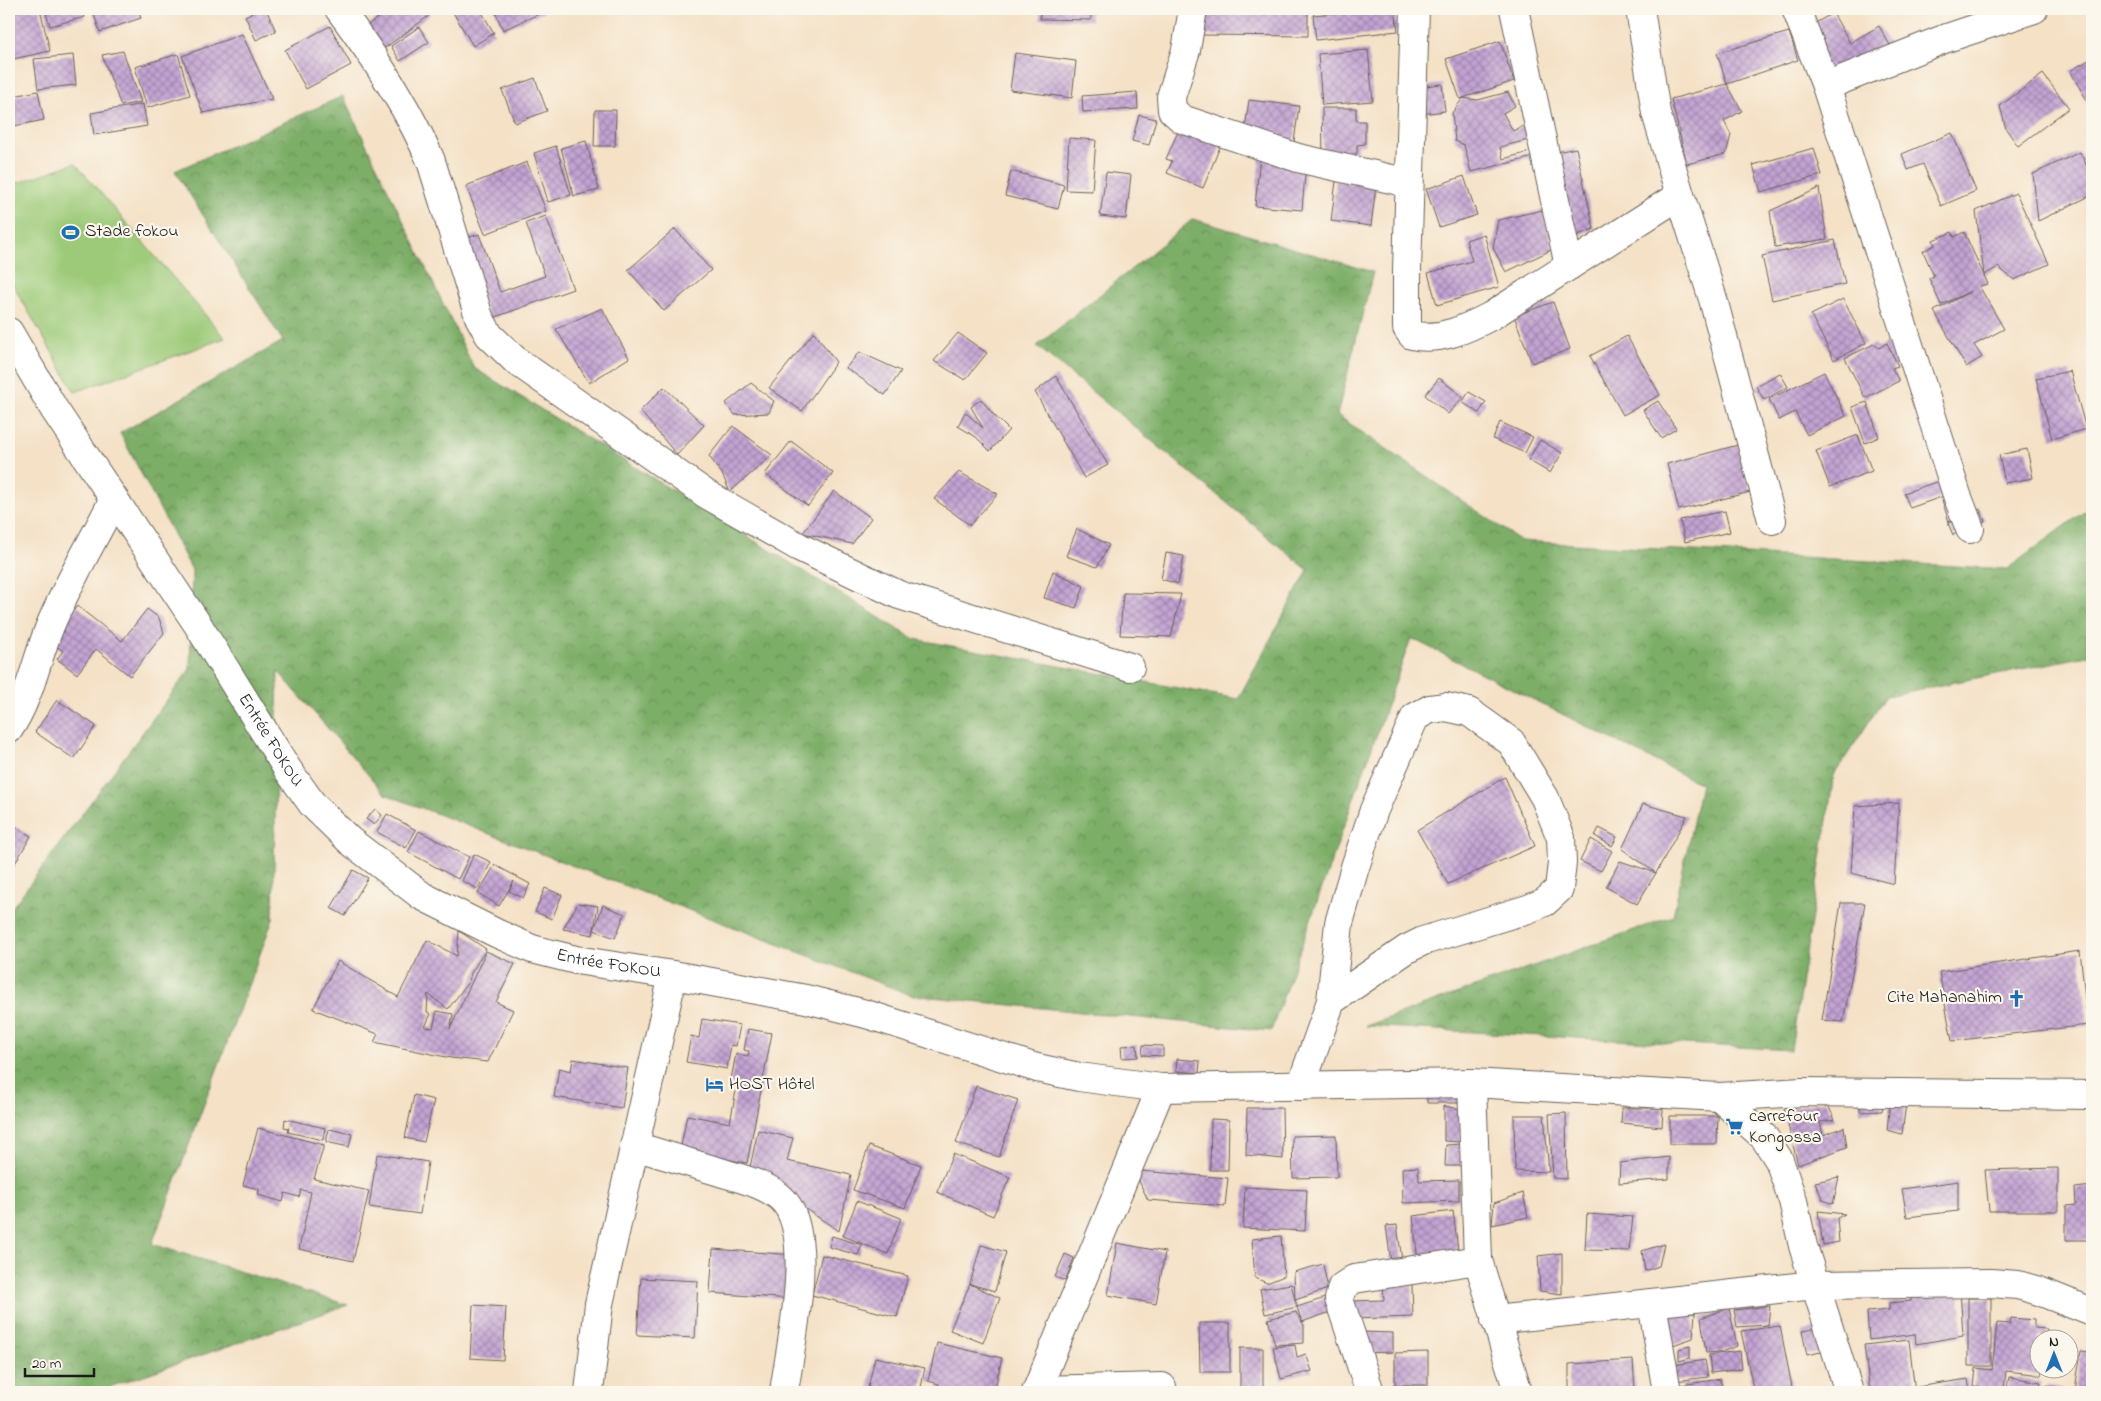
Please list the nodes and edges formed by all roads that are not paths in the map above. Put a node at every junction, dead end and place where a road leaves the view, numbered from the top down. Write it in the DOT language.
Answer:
graph roads {
  1 [pos="339,9"];
  2 [pos="1193,9"];
  3 [pos="1415,9"];
  4 [pos="1514,9"];
  5 [pos="1640,9"];
  6 [pos="1796,9"];
  7 [pos="2034,9"];
  8 [pos="1826,86"];
  9 [pos="1409,183"];
  10 [pos="1680,196"];
  11 [pos="1569,266"];
  12 [pos="9,332"];
  13 [pos="114,498"];
  14 [pos="1772,520"];
  15 [pos="1970,529"];
  16 [pos="1130,667"];
  17 [pos="9,729"];
  18 [pos="674,975"];
  19 [pos="1331,1001"];
  20 [pos="1472,1083"];
  21 [pos="1301,1086"];
  22 [pos="1162,1088"];
  23 [pos="2092,1095"];
  24 [pos="1719,1097"];
  25 [pos="634,1146"];
  26 [pos="1478,1260"];
  27 [pos="1815,1286"];
  28 [pos="1652,1303"];
  29 [pos="2092,1312"];
  30 [pos="1495,1320"];
  31 [pos="1036,1391"];
  32 [pos="589,1392"];
  33 [pos="784,1392"];
  34 [pos="1162,1392"];
  35 [pos="1370,1392"];
  36 [pos="1518,1392"];
  37 [pos="1667,1392"];
  38 [pos="1849,1392"];
  1 -- 16 [label="street"];
  2 -- 9 [label="street"];
  3 -- 9 [label="street"];
  4 -- 11 [label="street"];
  5 -- 10 [label="street"];
  6 -- 8 [label="street"];
  7 -- 8 [label="street"];
  8 -- 15 [label="street"];
  9 -- 11 [label="street"];
  10 -- 11 [label="street"];
  10 -- 14 [label="street"];
  12 -- 13 [label="street, Entrée FOKOU"];
  13 -- 17 [label="street"];
  13 -- 18 [label="street, Entrée FOKOU"];
  18 -- 22 [label="street, Entrée FOKOU"];
  18 -- 25 [label="street"];
  19 -- 19 [label="street"];
  19 -- 21 [label="street"];
  20 -- 21 [label="street, Entrée FOKOU"];
  20 -- 24 [label="street, Entrée FOKOU"];
  20 -- 26 [label="street"];
  21 -- 22 [label="street, Entrée FOKOU"];
  22 -- 31 [label="street"];
  23 -- 24 [label="street, Entrée FOKOU"];
  24 -- 27 [label="street"];
  25 -- 32 [label="street"];
  25 -- 33 [label="street"];
  26 -- 30 [label="street"];
  26 -- 35 [label="street"];
  27 -- 28 [label="street"];
  27 -- 29 [label="street"];
  27 -- 38 [label="street"];
  28 -- 30 [label="street"];
  28 -- 37 [label="street"];
  30 -- 36 [label="street"];
  31 -- 34 [label="street"];
}
